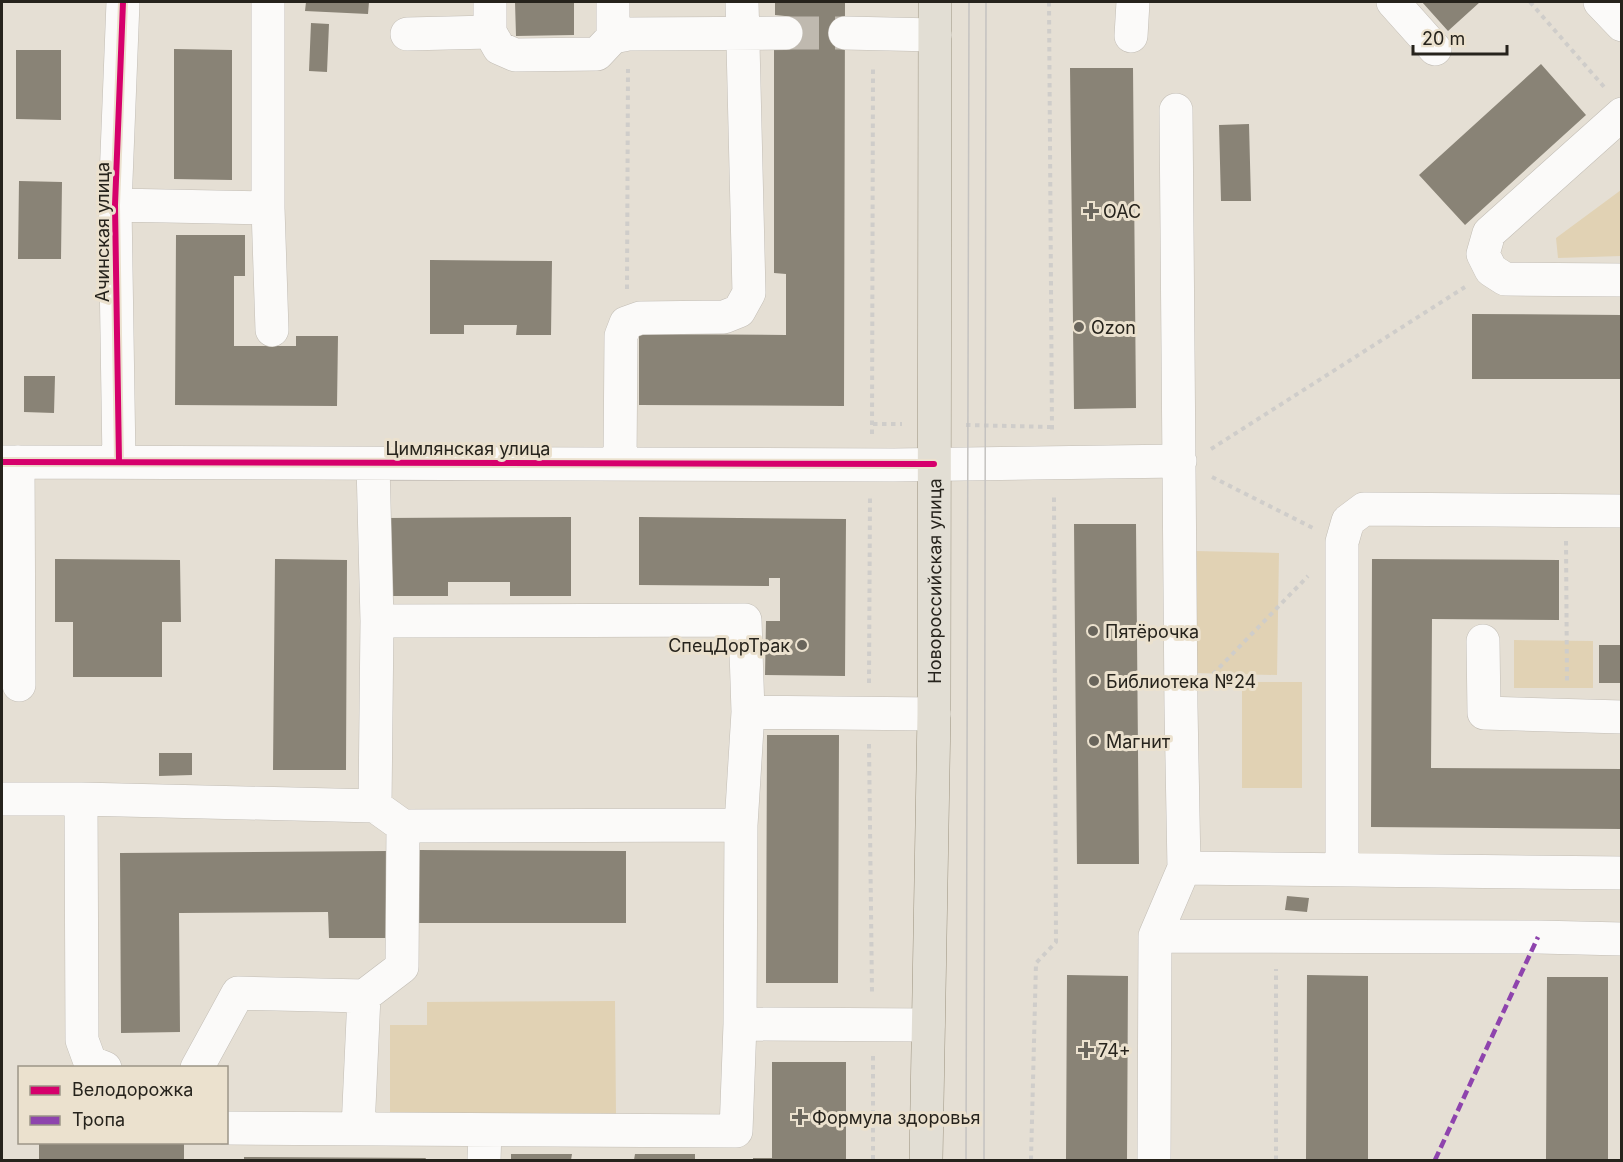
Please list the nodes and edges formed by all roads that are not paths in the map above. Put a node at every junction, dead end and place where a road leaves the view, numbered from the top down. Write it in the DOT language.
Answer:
graph roads {
  1 [pos="123,2"];
  2 [pos="268,2"];
  3 [pos="613,2"];
  4 [pos="742,2"];
  5 [pos="935,2"];
  6 [pos="1133,2"];
  7 [pos="1393,2"];
  8 [pos="490,17"];
  9 [pos="786,33"];
  10 [pos="859,33"];
  11 [pos="407,34"];
  12 [pos="742,34"];
  13 [pos="935,35"];
  14 [pos="621,36"];
  15 [pos="1131,36"];
  16 [pos="1435,49"];
  17 [pos="1614,101"];
  18 [pos="1176,110"];
  19 [pos="115,206"];
  20 [pos="268,208"];
  21 [pos="1622,280"];
  22 [pos="272,330"];
  23 [pos="1180,461"];
  24 [pos="10,462"];
  25 [pos="119,462"];
  26 [pos="373,464"];
  27 [pos="620,464"];
  28 [pos="934,464"];
  29 [pos="1622,511"];
  30 [pos="376,621"];
  31 [pos="1483,641"];
  32 [pos="19,685"];
  33 [pos="748,712"];
  34 [pos="934,714"];
  35 [pos="1622,717"];
  36 [pos="2,799"];
  37 [pos="81,799"];
  38 [pos="375,806"];
  39 [pos="741,825"];
  40 [pos="403,826"];
  41 [pos="1184,868"];
  42 [pos="1342,870"];
  43 [pos="1622,873"];
  44 [pos="1155,936"];
  45 [pos="1622,939"];
  46 [pos="364,996"];
  47 [pos="740,1024"];
  48 [pos="928,1025"];
  49 [pos="100,1066"];
  50 [pos="198,1066"];
  51 [pos="228,1128"];
  52 [pos="358,1129"];
  53 [pos="484,1145"];
  54 [pos="926,1161"];
  55 [pos="1155,1161"];
  1 -- 19 [label="street, Ачинская улица"];
  2 -- 20 [label="street"];
  3 -- 14 [label="street"];
  4 -- 12 [label="street"];
  5 -- 13 [label="main road, Новороссийская улица"];
  6 -- 15 [label="street"];
  7 -- 16 [label="street"];
  8 -- 11 [label="street"];
  8 -- 14 [label="street"];
  9 -- 12 [label="street"];
  10 -- 13 [label="street"];
  12 -- 14 [label="street"];
  12 -- 27 [label="street"];
  13 -- 28 [label="main road, Новороссийская улица"];
  17 -- 21 [label="street"];
  18 -- 23 [label="street"];
  19 -- 20 [label="street"];
  19 -- 25 [label="street, Ачинская улица"];
  20 -- 22 [label="street"];
  23 -- 28 [label="street, Цимлянская улица"];
  23 -- 41 [label="street"];
  24 -- 25 [label="street, Цимлянская улица"];
  24 -- 32 [label="street"];
  25 -- 26 [label="street, Цимлянская улица"];
  26 -- 27 [label="street, Цимлянская улица"];
  26 -- 30 [label="street"];
  27 -- 28 [label="street, Цимлянская улица"];
  28 -- 34 [label="main road, Новороссийская улица"];
  29 -- 42 [label="street"];
  30 -- 33 [label="street"];
  30 -- 38 [label="street"];
  31 -- 35 [label="street"];
  33 -- 34 [label="street"];
  33 -- 39 [label="street"];
  34 -- 48 [label="main road, Новороссийская улица"];
  36 -- 37 [label="street"];
  37 -- 38 [label="street"];
  37 -- 49 [label="street"];
  38 -- 40 [label="street"];
  39 -- 40 [label="street"];
  39 -- 47 [label="street"];
  40 -- 46 [label="street"];
  41 -- 42 [label="street"];
  41 -- 44 [label="street"];
  42 -- 43 [label="street"];
  44 -- 45 [label="street"];
  44 -- 55 [label="street"];
  46 -- 50 [label="street"];
  46 -- 52 [label="street"];
  47 -- 48 [label="street"];
  47 -- 53 [label="street"];
  48 -- 54 [label="main road, Новороссийская улица"];
  51 -- 52 [label="street"];
  52 -- 53 [label="street"];
}
